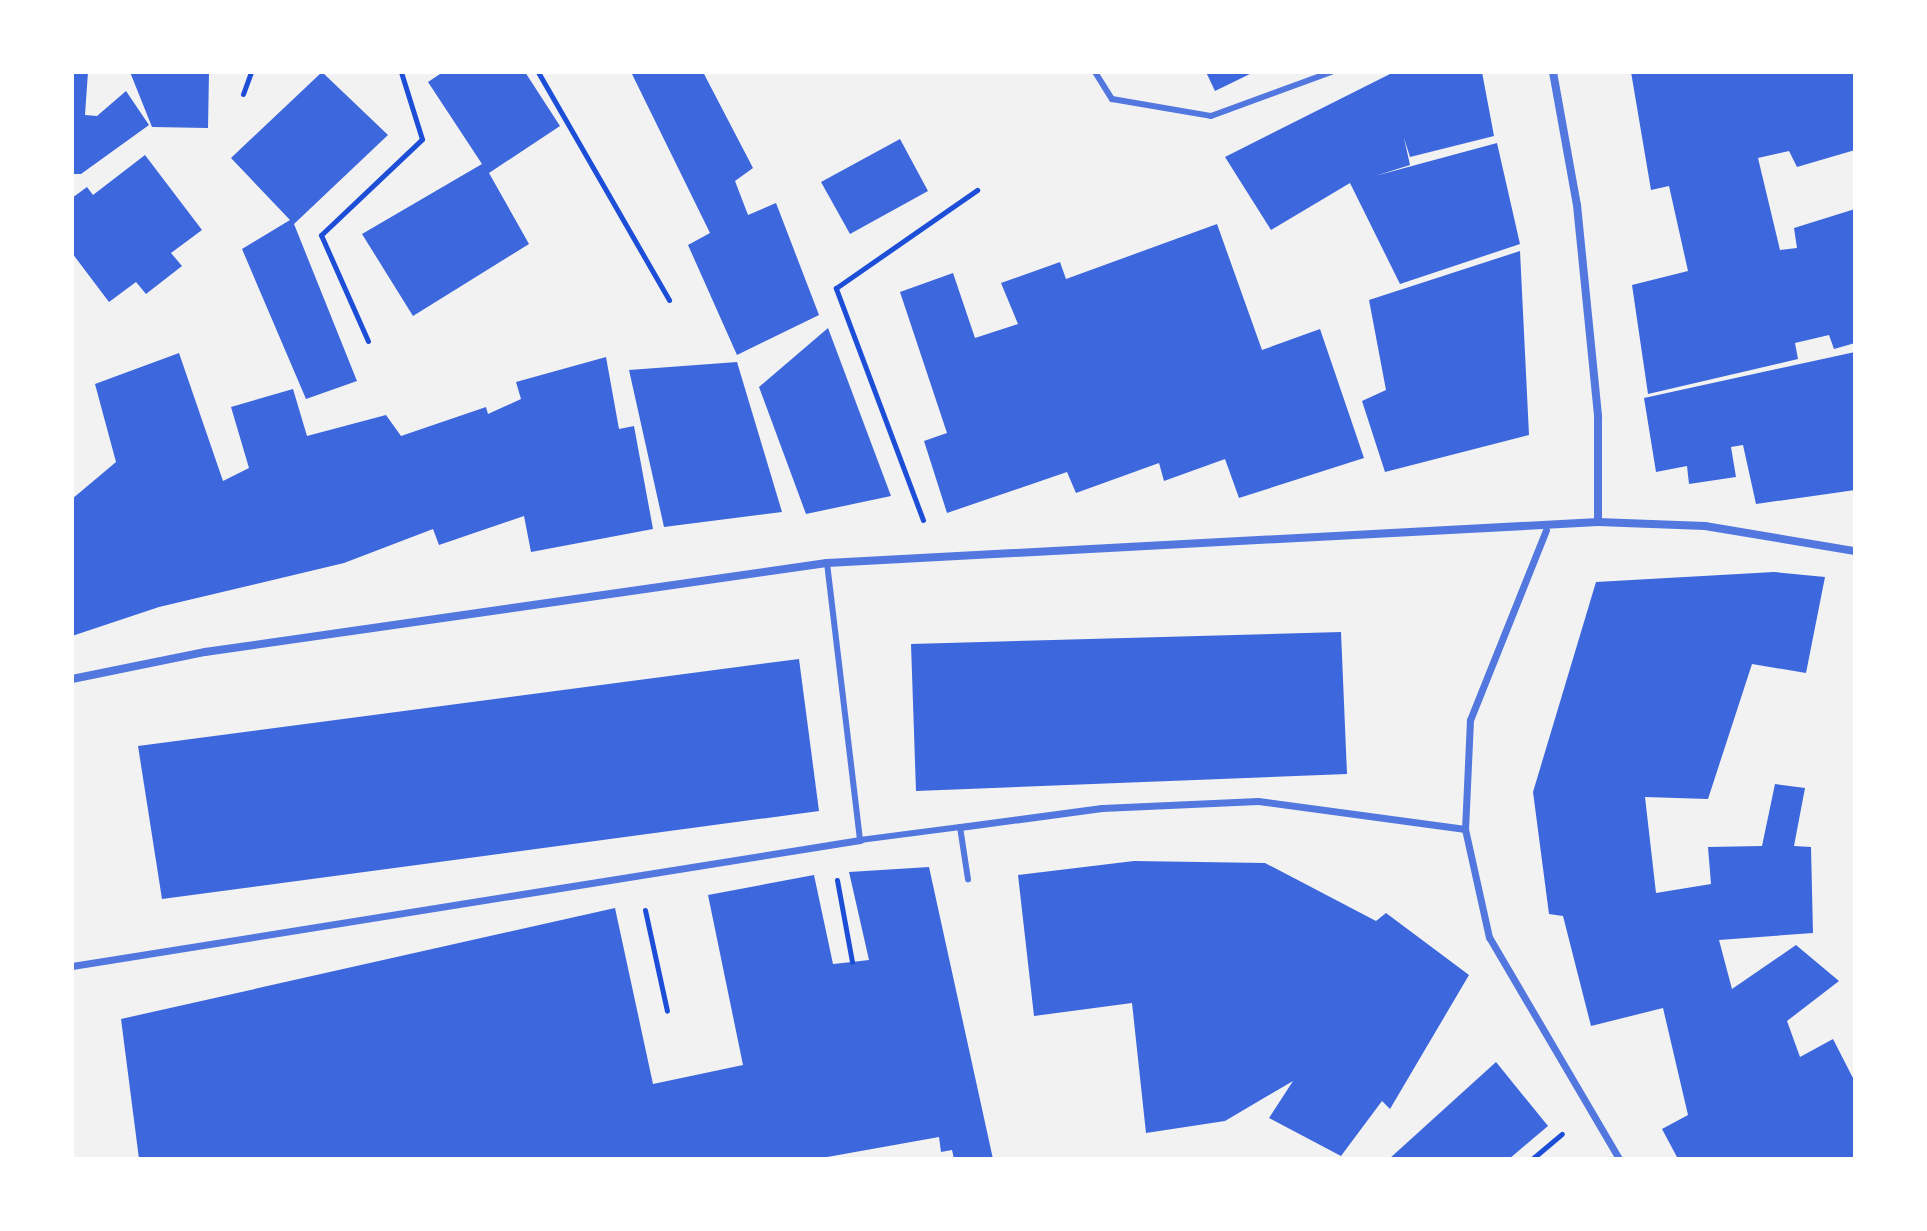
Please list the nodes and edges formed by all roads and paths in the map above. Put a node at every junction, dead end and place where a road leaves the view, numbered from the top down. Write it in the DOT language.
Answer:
graph roads {
  1 [pos="251,72"];
  2 [pos="401,72"];
  3 [pos="538,72"];
  4 [pos="1095,72"];
  5 [pos="1331,72"];
  6 [pos="1553,72"];
  7 [pos="243,94"];
  8 [pos="977,190"];
  9 [pos="669,300"];
  10 [pos="368,341"];
  11 [pos="1598,522"];
  12 [pos="1546,530"];
  13 [pos="1855,551"];
  14 [pos="937,558"];
  15 [pos="827,563"];
  16 [pos="72,679"];
  17 [pos="960,827"];
  18 [pos="1465,829"];
  19 [pos="860,840"];
  20 [pos="831,844"];
  21 [pos="637,871"];
  22 [pos="968,879"];
  23 [pos="852,962"];
  24 [pos="72,966"];
  25 [pos="667,1011"];
  26 [pos="1619,1159"];
  1 -- 7 [label="path"];
  2 -- 10 [label="path"];
  3 -- 9 [label="path"];
  4 -- 5 [label="lane"];
  6 -- 11 [label="street"];
  8 -- 14 [label="path"];
  11 -- 12 [label="street"];
  11 -- 13 [label="street"];
  12 -- 14 [label="street"];
  12 -- 18 [label="street"];
  14 -- 15 [label="street"];
  15 -- 16 [label="street"];
  15 -- 19 [label="lane"];
  17 -- 18 [label="street"];
  17 -- 19 [label="lane"];
  17 -- 22 [label="lane"];
  18 -- 26 [label="street"];
  19 -- 20 [label="street"];
  20 -- 21 [label="street"];
  20 -- 23 [label="path"];
  21 -- 24 [label="street"];
  21 -- 25 [label="path"];
}
